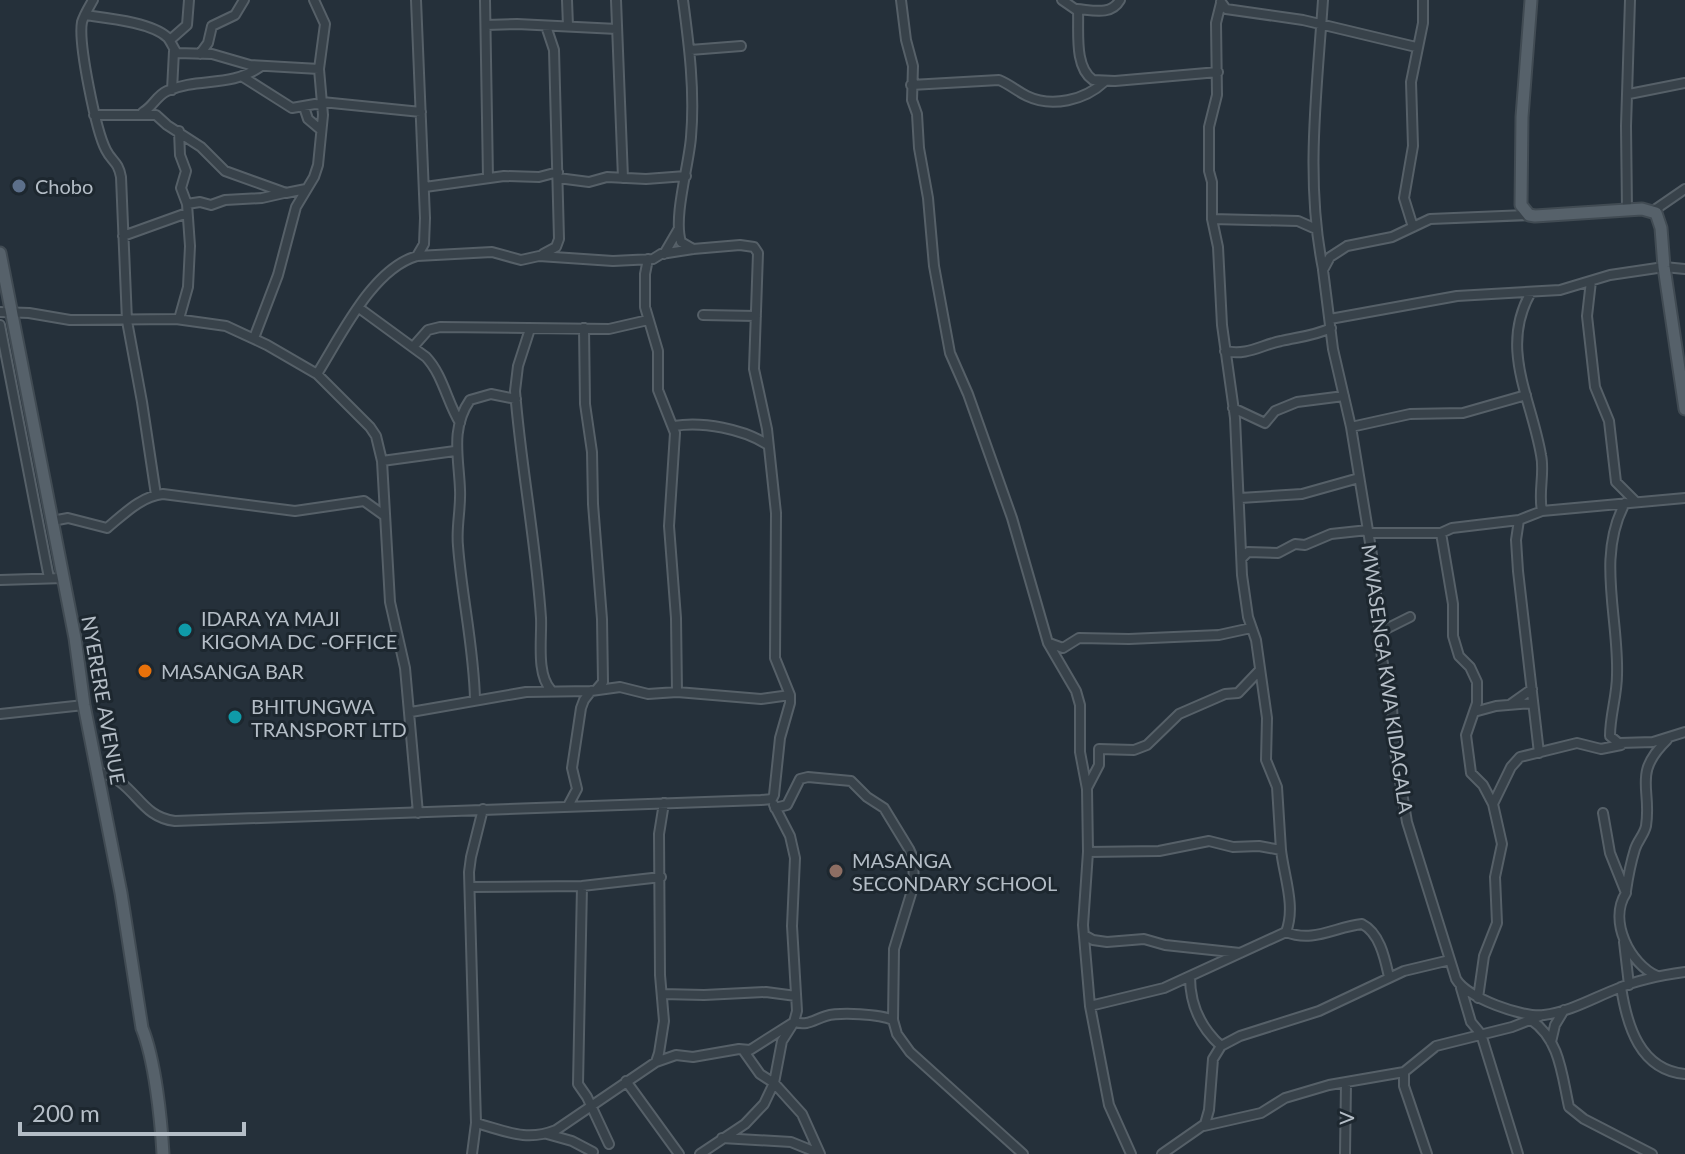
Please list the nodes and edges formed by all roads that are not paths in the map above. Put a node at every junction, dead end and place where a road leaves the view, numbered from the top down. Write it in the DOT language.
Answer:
graph roads {
  1 [pos="93,0"];
  2 [pos="189,0"];
  3 [pos="244,0"];
  4 [pos="314,0"];
  5 [pos="416,0"];
  6 [pos="485,0"];
  7 [pos="567,0"];
  8 [pos="616,0"];
  9 [pos="683,0"];
  10 [pos="901,0"];
  11 [pos="1062,0"];
  12 [pos="1120,0"];
  13 [pos="1323,0"];
  14 [pos="1423,0"];
  15 [pos="1531,0"];
  16 [pos="1630,0"];
  17 [pos="1221,2"];
  18 [pos="1077,9"];
  19 [pos="85,15"];
  20 [pos="1322,23"];
  21 [pos="486,25"];
  22 [pos="546,26"];
  23 [pos="568,26"];
  24 [pos="617,29"];
  25 [pos="170,40"];
  26 [pos="741,46"];
  27 [pos="1416,47"];
  28 [pos="690,50"];
  29 [pos="174,51"];
  30 [pos="200,54"];
  31 [pos="261,66"];
  32 [pos="319,69"];
  33 [pos="1218,72"];
  34 [pos="243,77"];
  35 [pos="1104,82"];
  36 [pos="1685,83"];
  37 [pos="911,85"];
  38 [pos="172,90"];
  39 [pos="1629,94"];
  40 [pos="322,104"];
  41 [pos="304,107"];
  42 [pos="421,112"];
  43 [pos="94,115"];
  44 [pos="134,115"];
  45 [pos="321,130"];
  46 [pos="179,131"];
  47 [pos="558,175"];
  48 [pos="686,176"];
  49 [pos="488,178"];
  50 [pos="623,178"];
  51 [pos="425,187"];
  52 [pos="308,188"];
  53 [pos="1685,189"];
  54 [pos="286,193"];
  55 [pos="187,208"];
  56 [pos="1627,211"];
  57 [pos="1653,211"];
  58 [pos="1529,215"];
  59 [pos="1212,219"];
  60 [pos="1413,227"];
  61 [pos="678,229"];
  62 [pos="1316,229"];
  63 [pos="123,236"];
  64 [pos="559,239"];
  65 [pos="693,249"];
  66 [pos="0,253"];
  67 [pos="664,254"];
  68 [pos="417,256"];
  69 [pos="539,256"];
  70 [pos="571,258"];
  71 [pos="648,259"];
  72 [pos="1664,267"];
  73 [pos="1685,269"];
  74 [pos="1323,270"];
  75 [pos="1591,281"];
  76 [pos="1531,292"];
  77 [pos="359,308"];
  78 [pos="6,312"];
  79 [pos="703,315"];
  80 [pos="756,316"];
  81 [pos="179,319"];
  82 [pos="648,320"];
  83 [pos="127,321"];
  84 [pos="1330,324"];
  85 [pos="0,325"];
  86 [pos="584,328"];
  87 [pos="530,329"];
  88 [pos="254,338"];
  89 [pos="413,347"];
  90 [pos="1225,351"];
  91 [pos="317,374"];
  92 [pos="1526,395"];
  93 [pos="1344,396"];
  94 [pos="516,399"];
  95 [pos="1233,408"];
  96 [pos="1685,409"];
  97 [pos="460,423"];
  98 [pos="674,426"];
  99 [pos="1351,427"];
  100 [pos="768,445"];
  101 [pos="455,451"];
  102 [pos="382,461"];
  103 [pos="1359,478"];
  104 [pos="156,495"];
  105 [pos="1240,498"];
  106 [pos="1685,498"];
  107 [pos="1636,502"];
  108 [pos="1625,503"];
  109 [pos="1542,511"];
  110 [pos="385,516"];
  111 [pos="1519,520"];
  112 [pos="52,521"];
  113 [pos="1368,531"];
  114 [pos="1441,533"];
  115 [pos="1242,559"];
  116 [pos="49,578"];
  117 [pos="64,578"];
  118 [pos="0,580"];
  119 [pos="1410,617"];
  120 [pos="1251,628"];
  121 [pos="1380,632"];
  122 [pos="1048,643"];
  123 [pos="1259,671"];
  124 [pos="1247,685"];
  125 [pos="1532,689"];
  126 [pos="551,690"];
  127 [pos="594,690"];
  128 [pos="1263,691"];
  129 [pos="677,692"];
  130 [pos="790,695"];
  131 [pos="475,700"];
  132 [pos="1533,703"];
  133 [pos="1511,704"];
  134 [pos="84,705"];
  135 [pos="411,712"];
  136 [pos="1474,712"];
  137 [pos="0,714"];
  138 [pos="1685,732"];
  139 [pos="1610,736"];
  140 [pos="1668,739"];
  141 [pos="1621,745"];
  142 [pos="1592,748"];
  143 [pos="1539,753"];
  144 [pos="98,772"];
  145 [pos="1087,789"];
  146 [pos="664,803"];
  147 [pos="774,803"];
  148 [pos="1493,804"];
  149 [pos="568,806"];
  150 [pos="483,809"];
  151 [pos="418,813"];
  152 [pos="1603,813"];
  153 [pos="1281,850"];
  154 [pos="1088,852"];
  155 [pos="661,877"];
  156 [pos="582,886"];
  157 [pos="470,887"];
  158 [pos="1626,893"];
  159 [pos="1286,932"];
  160 [pos="1084,935"];
  161 [pos="1624,942"];
  162 [pos="1242,954"];
  163 [pos="1450,960"];
  164 [pos="1685,972"];
  165 [pos="1658,976"];
  166 [pos="1190,977"];
  167 [pos="1389,977"];
  168 [pos="1625,986"];
  169 [pos="1461,988"];
  170 [pos="662,994"];
  171 [pos="796,996"];
  172 [pos="1478,998"];
  173 [pos="1090,1006"];
  174 [pos="894,1008"];
  175 [pos="1564,1010"];
  176 [pos="879,1016"];
  177 [pos="1541,1016"];
  178 [pos="893,1020"];
  179 [pos="1531,1020"];
  180 [pos="794,1022"];
  181 [pos="1481,1034"];
  182 [pos="1551,1042"];
  183 [pos="1221,1046"];
  184 [pos="743,1050"];
  185 [pos="656,1062"];
  186 [pos="1404,1072"];
  187 [pos="1685,1074"];
  188 [pos="626,1081"];
  189 [pos="774,1083"];
  190 [pos="1346,1083"];
  191 [pos="785,1098"];
  192 [pos="767,1099"];
  193 [pos="591,1107"];
  194 [pos="476,1123"];
  195 [pos="1204,1126"];
  196 [pos="546,1134"];
  197 [pos="721,1138"];
  198 [pos="609,1144"];
  199 [pos="593,1152"];
  200 [pos="819,1153"];
  201 [pos="163,1154"];
  202 [pos="472,1154"];
  203 [pos="679,1154"];
  204 [pos="700,1154"];
  205 [pos="1023,1154"];
  206 [pos="1131,1154"];
  207 [pos="1163,1154"];
  208 [pos="1345,1154"];
  209 [pos="1427,1154"];
  210 [pos="1518,1154"];
  211 [pos="1652,1154"];
  1 -- 19 [label="street"];
  2 -- 25 [label="street"];
  3 -- 30 [label="street"];
  4 -- 32 [label="street"];
  5 -- 42 [label="street"];
  6 -- 21 [label="street"];
  7 -- 23 [label="street"];
  8 -- 24 [label="street"];
  9 -- 28 [label="street"];
  10 -- 37 [label="street"];
  11 -- 18 [label="street"];
  12 -- 18 [label="street"];
  13 -- 20 [label="street, MWASENGA KWA KIDAGALA"];
  14 -- 27 [label="street"];
  15 -- 58 [label="main road"];
  16 -- 39 [label="street"];
  17 -- 20 [label="street"];
  17 -- 33 [label="street"];
  18 -- 35 [label="street"];
  19 -- 25 [label="street"];
  19 -- 43 [label="street"];
  20 -- 27 [label="street"];
  20 -- 62 [label="street, MWASENGA KWA KIDAGALA"];
  21 -- 22 [label="street"];
  21 -- 49 [label="street"];
  22 -- 23 [label="street"];
  22 -- 47 [label="street"];
  23 -- 24 [label="street"];
  24 -- 50 [label="street"];
  25 -- 29 [label="street"];
  26 -- 28 [label="street"];
  27 -- 60 [label="street"];
  28 -- 48 [label="street"];
  29 -- 30 [label="street"];
  29 -- 38 [label="street"];
  30 -- 31 [label="street"];
  31 -- 32 [label="street"];
  31 -- 34 [label="street"];
  32 -- 40 [label="street"];
  33 -- 35 [label="street"];
  33 -- 59 [label="street"];
  34 -- 38 [label="street"];
  34 -- 41 [label="street"];
  35 -- 37 [label="street"];
  36 -- 39 [label="street"];
  37 -- 122 [label="street"];
  38 -- 44 [label="street"];
  39 -- 56 [label="street"];
  40 -- 41 [label="street"];
  40 -- 42 [label="street"];
  40 -- 45 [label="street"];
  41 -- 45 [label="street"];
  42 -- 51 [label="street"];
  43 -- 44 [label="street"];
  43 -- 63 [label="street"];
  44 -- 46 [label="street"];
  45 -- 52 [label="street"];
  46 -- 54 [label="street"];
  46 -- 55 [label="street"];
  47 -- 49 [label="street"];
  47 -- 50 [label="street"];
  47 -- 64 [label="street"];
  48 -- 50 [label="street"];
  48 -- 61 [label="street"];
  49 -- 51 [label="street"];
  51 -- 68 [label="street"];
  52 -- 54 [label="street"];
  52 -- 88 [label="street"];
  53 -- 57 [label="street"];
  54 -- 55 [label="street"];
  55 -- 63 [label="street"];
  55 -- 81 [label="street"];
  56 -- 57 [label="main road"];
  56 -- 58 [label="main road"];
  57 -- 72 [label="main road"];
  58 -- 60 [label="street"];
  59 -- 62 [label="street"];
  59 -- 90 [label="street"];
  60 -- 74 [label="street"];
  61 -- 65 [label="street"];
  61 -- 67 [label="street"];
  62 -- 74 [label="street, MWASENGA KWA KIDAGALA"];
  63 -- 83 [label="street"];
  64 -- 69 [label="street"];
  64 -- 70 [label="street"];
  65 -- 67 [label="street"];
  65 -- 80 [label="street"];
  66 -- 78 [label="main road, NYERERE AVENUE"];
  67 -- 71 [label="street"];
  68 -- 69 [label="street"];
  68 -- 77 [label="street"];
  69 -- 70 [label="street"];
  70 -- 71 [label="street"];
  71 -- 82 [label="street"];
  72 -- 73 [label="street"];
  72 -- 75 [label="street"];
  72 -- 96 [label="main road"];
  74 -- 84 [label="street, MWASENGA KWA KIDAGALA"];
  75 -- 76 [label="street"];
  75 -- 107 [label="street"];
  76 -- 84 [label="street"];
  76 -- 92 [label="street"];
  77 -- 89 [label="street"];
  77 -- 91 [label="street"];
  78 -- 83 [label="street"];
  78 -- 112 [label="main road, NYERERE AVENUE"];
  79 -- 80 [label="street"];
  80 -- 100 [label="street"];
  81 -- 83 [label="street"];
  81 -- 88 [label="street"];
  82 -- 86 [label="street"];
  82 -- 98 [label="street"];
  83 -- 104 [label="street"];
  84 -- 90 [label="street"];
  84 -- 93 [label="street, MWASENGA KWA KIDAGALA"];
  85 -- 116 [label="street"];
  86 -- 87 [label="street"];
  86 -- 127 [label="street"];
  87 -- 89 [label="street"];
  87 -- 94 [label="street"];
  88 -- 91 [label="street"];
  89 -- 97 [label="street"];
  90 -- 95 [label="street"];
  91 -- 102 [label="street"];
  92 -- 99 [label="street"];
  92 -- 109 [label="street"];
  93 -- 95 [label="street"];
  93 -- 99 [label="street, MWASENGA KWA KIDAGALA"];
  94 -- 97 [label="street"];
  94 -- 126 [label="street"];
  95 -- 105 [label="street"];
  97 -- 101 [label="street"];
  98 -- 100 [label="street"];
  98 -- 129 [label="street"];
  99 -- 103 [label="street, MWASENGA KWA KIDAGALA"];
  100 -- 130 [label="street"];
  101 -- 102 [label="street"];
  101 -- 131 [label="street"];
  102 -- 110 [label="street"];
  103 -- 105 [label="street"];
  103 -- 113 [label="street, MWASENGA KWA KIDAGALA"];
  104 -- 110 [label="street"];
  104 -- 112 [label="street"];
  105 -- 115 [label="street"];
  106 -- 107 [label="street"];
  107 -- 108 [label="street"];
  108 -- 109 [label="street"];
  108 -- 139 [label="street"];
  109 -- 111 [label="street"];
  110 -- 135 [label="street"];
  111 -- 114 [label="street"];
  111 -- 125 [label="street"];
  112 -- 117 [label="main road, NYERERE AVENUE"];
  113 -- 114 [label="street"];
  113 -- 115 [label="street"];
  113 -- 121 [label="street, MWASENGA KWA KIDAGALA"];
  114 -- 136 [label="street"];
  115 -- 120 [label="street"];
  116 -- 117 [label="street"];
  116 -- 118 [label="street"];
  117 -- 134 [label="main road, NYERERE AVENUE"];
  119 -- 121 [label="street"];
  120 -- 122 [label="street"];
  120 -- 123 [label="street"];
  121 -- 163 [label="street, MWASENGA KWA KIDAGALA"];
  122 -- 145 [label="street"];
  123 -- 124 [label="street"];
  123 -- 128 [label="street"];
  124 -- 128 [label="street"];
  124 -- 145 [label="street"];
  125 -- 132 [label="street"];
  125 -- 133 [label="street"];
  126 -- 127 [label="street"];
  126 -- 131 [label="street"];
  127 -- 129 [label="street"];
  127 -- 149 [label="street"];
  128 -- 153 [label="street"];
  129 -- 130 [label="street"];
  130 -- 147 [label="street"];
  131 -- 135 [label="street"];
  132 -- 133 [label="street"];
  132 -- 143 [label="street"];
  133 -- 136 [label="street"];
  134 -- 137 [label="street"];
  134 -- 144 [label="main road, NYERERE AVENUE"];
  135 -- 151 [label="street"];
  136 -- 148 [label="street"];
  138 -- 140 [label="street"];
  139 -- 141 [label="street"];
  139 -- 142 [label="street"];
  140 -- 141 [label="street"];
  140 -- 158 [label="street"];
  141 -- 142 [label="street"];
  142 -- 143 [label="street"];
  143 -- 148 [label="street"];
  144 -- 151 [label="street"];
  144 -- 201 [label="main road, NYERERE AVENUE"];
  145 -- 154 [label="street"];
  146 -- 147 [label="street"];
  146 -- 149 [label="street"];
  146 -- 155 [label="street"];
  147 -- 171 [label="street"];
  147 -- 174 [label="street"];
  148 -- 172 [label="street"];
  149 -- 150 [label="street"];
  150 -- 151 [label="street"];
  150 -- 157 [label="street"];
  152 -- 158 [label="street"];
  153 -- 154 [label="street"];
  153 -- 159 [label="street"];
  154 -- 160 [label="street"];
  155 -- 156 [label="street"];
  155 -- 170 [label="street"];
  156 -- 157 [label="street"];
  156 -- 193 [label="street"];
  157 -- 194 [label="street"];
  158 -- 161 [label="street"];
  159 -- 162 [label="street"];
  159 -- 167 [label="street"];
  160 -- 162 [label="street"];
  160 -- 173 [label="street"];
  161 -- 165 [label="street"];
  161 -- 168 [label="street"];
  162 -- 166 [label="street"];
  163 -- 167 [label="street"];
  163 -- 169 [label="street, MWASENGA KWA KIDAGALA"];
  164 -- 165 [label="street"];
  165 -- 168 [label="street"];
  166 -- 173 [label="street"];
  166 -- 183 [label="street"];
  167 -- 183 [label="street"];
  168 -- 175 [label="street"];
  168 -- 187 [label="street"];
  169 -- 172 [label="street"];
  169 -- 181 [label="street, MWASENGA KWA KIDAGALA"];
  170 -- 171 [label="street"];
  170 -- 185 [label="street"];
  171 -- 180 [label="street"];
  172 -- 177 [label="street"];
  173 -- 206 [label="street"];
  174 -- 176 [label="street"];
  174 -- 178 [label="street"];
  175 -- 177 [label="street"];
  175 -- 182 [label="street"];
  176 -- 178 [label="street"];
  176 -- 180 [label="street"];
  177 -- 179 [label="street"];
  178 -- 205 [label="street"];
  179 -- 181 [label="street"];
  179 -- 182 [label="street"];
  180 -- 184 [label="street"];
  180 -- 189 [label="street"];
  181 -- 186 [label="street"];
  181 -- 210 [label="street, MWASENGA KWA KIDAGALA"];
  182 -- 211 [label="street"];
  183 -- 195 [label="street"];
  184 -- 185 [label="street"];
  184 -- 189 [label="street"];
  185 -- 188 [label="street"];
  186 -- 190 [label="street"];
  186 -- 209 [label="street"];
  188 -- 193 [label="street"];
  188 -- 203 [label="street"];
  189 -- 191 [label="street"];
  189 -- 192 [label="street"];
  190 -- 195 [label="street"];
  190 -- 208 [label="street, V"];
  191 -- 192 [label="street"];
  191 -- 200 [label="street"];
  192 -- 197 [label="street"];
  193 -- 196 [label="street"];
  193 -- 198 [label="street"];
  194 -- 196 [label="street"];
  194 -- 202 [label="street"];
  195 -- 207 [label="street"];
  196 -- 199 [label="street"];
  197 -- 200 [label="street"];
  197 -- 204 [label="street"];
}
